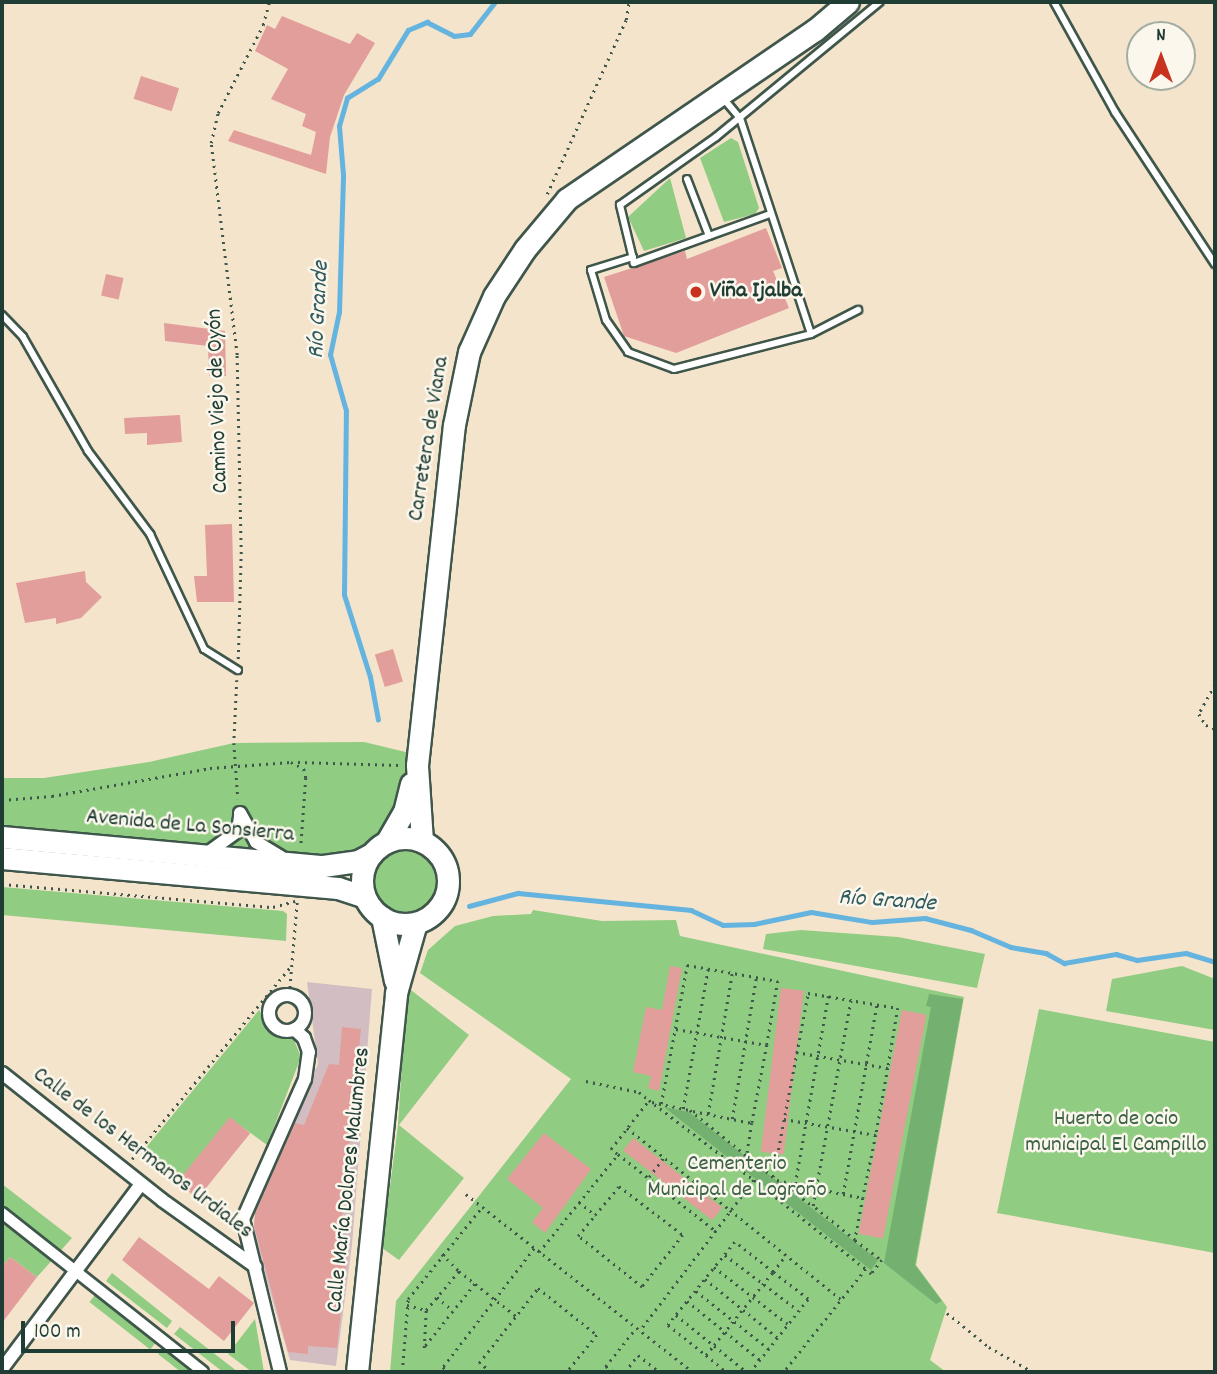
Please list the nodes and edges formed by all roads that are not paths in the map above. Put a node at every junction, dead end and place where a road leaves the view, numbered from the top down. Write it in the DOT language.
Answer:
graph roads {
  1 [pos="848,2"];
  2 [pos="880,2"];
  3 [pos="1054,2"];
  4 [pos="720,94"];
  5 [pos="740,118"];
  6 [pos="687,179"];
  7 [pos="770,214"];
  8 [pos="709,236"];
  9 [pos="633,257"];
  10 [pos="1215,264"];
  11 [pos="858,310"];
  12 [pos="2,315"];
  13 [pos="811,334"];
  14 [pos="237,670"];
  15 [pos="417,765"];
  16 [pos="2,837"];
  17 [pos="422,841"];
  18 [pos="379,847"];
  19 [pos="204,855"];
  20 [pos="2,859"];
  21 [pos="297,863"];
  22 [pos="365,897"];
  23 [pos="382,917"];
  24 [pos="416,923"];
  25 [pos="396,993"];
  26 [pos="294,1029"];
  27 [pos="2,1073"];
  28 [pos="141,1184"];
  29 [pos="2,1213"];
  30 [pos="256,1268"];
  31 [pos="74,1271"];
  32 [pos="2,1369"];
  33 [pos="203,1372"];
  34 [pos="280,1372"];
  35 [pos="357,1372"];
  1 -- 4 [label="main road, Carretera de Viana"];
  2 -- 5 [label="lane"];
  3 -- 10 [label="lane"];
  4 -- 5 [label="lane"];
  4 -- 15 [label="main road, Carretera de Viana"];
  5 -- 7 [label="lane"];
  5 -- 9 [label="lane"];
  6 -- 8 [label="lane"];
  7 -- 8 [label="lane"];
  7 -- 13 [label="lane"];
  8 -- 9 [label="lane"];
  9 -- 13 [label="lane"];
  11 -- 13 [label="lane"];
  12 -- 14 [label="lane"];
  15 -- 17 [label="main road, Carretera de Viana"];
  15 -- 18 [label="main road, Carretera de Viana"];
  16 -- 19 [label="main road, Avenida de La Sonsierra"];
  17 -- 18 [label="main road"];
  17 -- 24 [label="main road"];
  18 -- 21 [label="main road, Avenida de La Sonsierra"];
  18 -- 22 [label="main road"];
  19 -- 21 [label="main road, Avenida de La Sonsierra"];
  19 -- 21 [label="street"];
  20 -- 22 [label="main road, Avenida de La Sonsierra"];
  22 -- 23 [label="main road"];
  23 -- 24 [label="main road"];
  23 -- 25 [label="main road, Calle María Dolores Malumbres"];
  24 -- 25 [label="main road, Calle María Dolores Malumbres"];
  25 -- 35 [label="main road, Calle María Dolores Malumbres"];
  26 -- 26 [label="street"];
  26 -- 30 [label="street"];
  27 -- 28 [label="street, Calle de los Hermanos Urdiales"];
  28 -- 30 [label="street, Calle de los Hermanos Urdiales"];
  28 -- 31 [label="street"];
  29 -- 31 [label="street"];
  30 -- 34 [label="street"];
  31 -- 32 [label="street"];
  31 -- 33 [label="street"];
}
